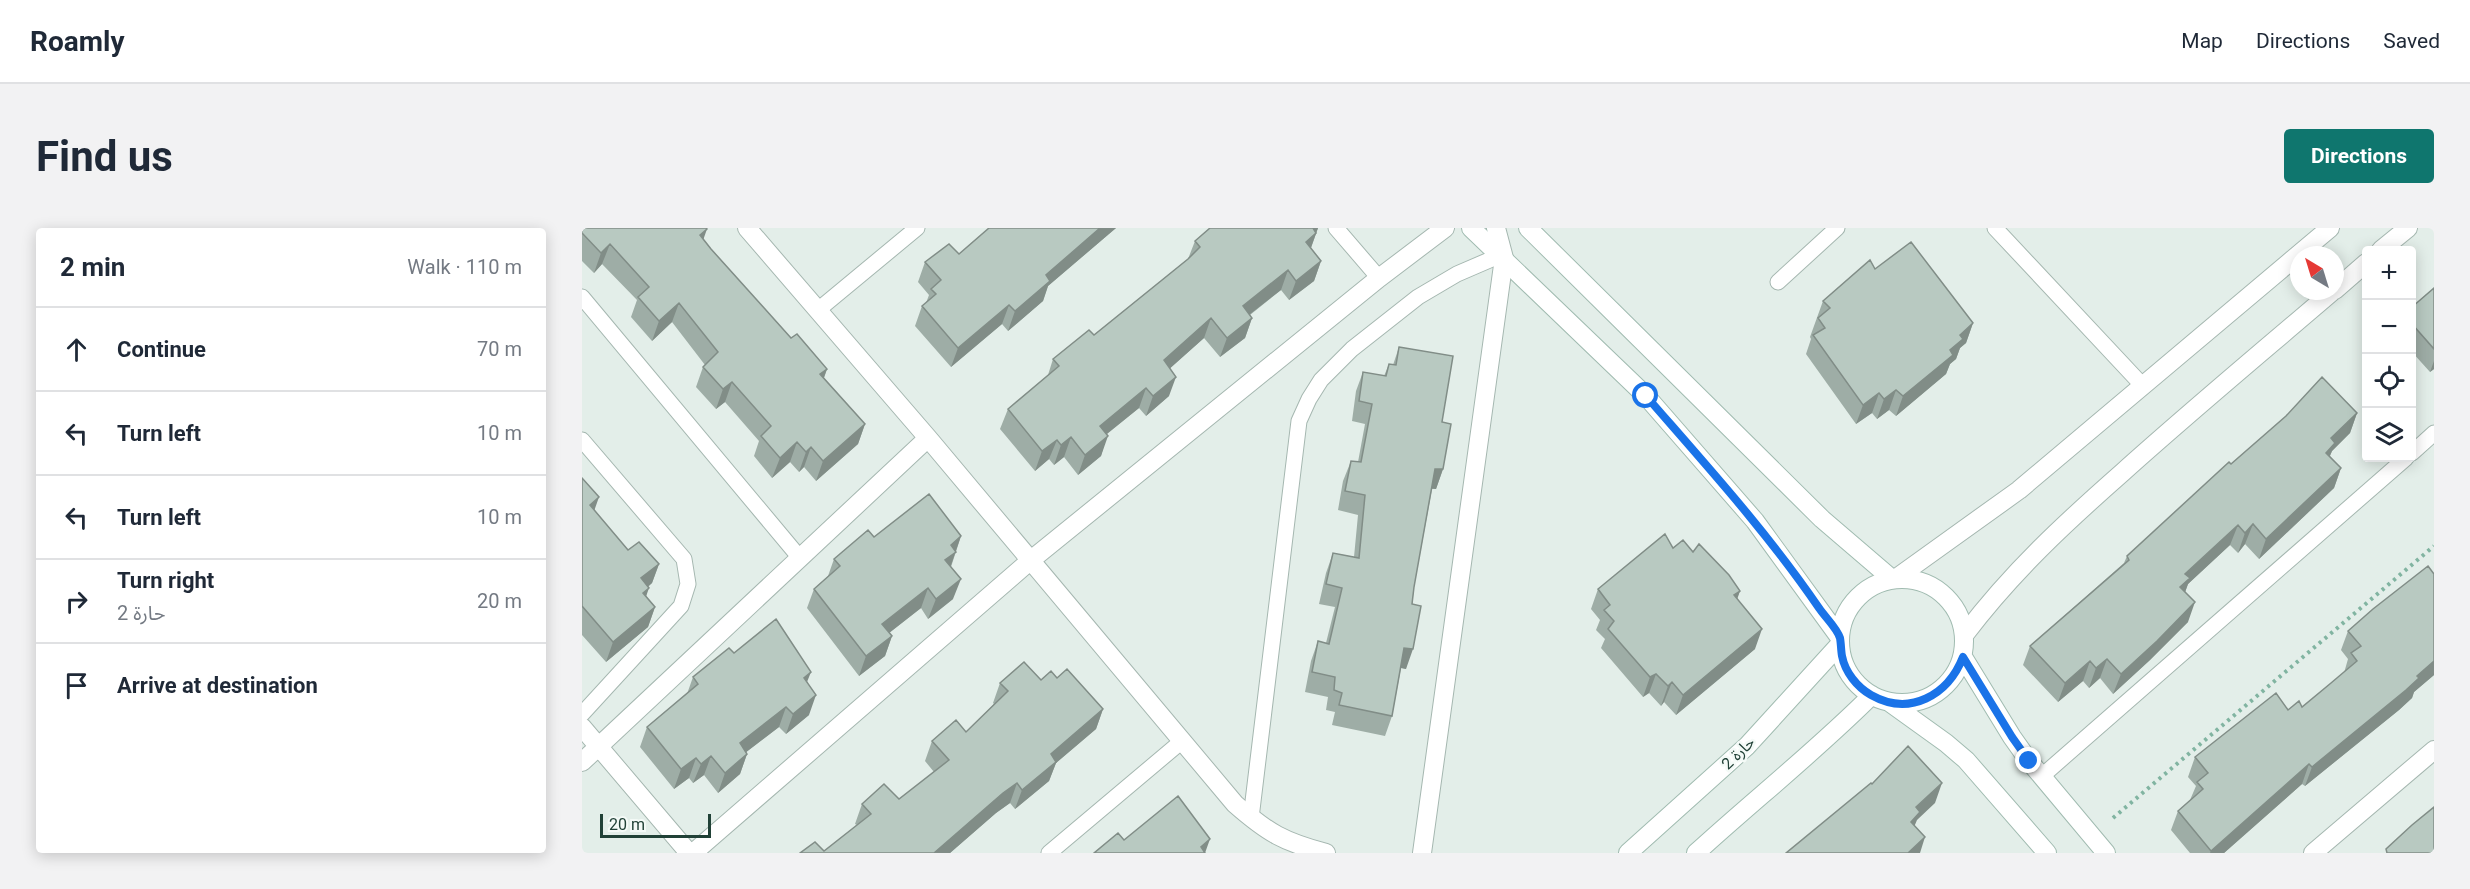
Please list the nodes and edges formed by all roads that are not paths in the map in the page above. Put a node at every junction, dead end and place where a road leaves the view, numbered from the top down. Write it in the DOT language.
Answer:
graph roads {
  1 [pos="747,228"];
  2 [pos="917,228"];
  3 [pos="1336,228"];
  4 [pos="1445,228"];
  5 [pos="1471,228"];
  6 [pos="1496,228"];
  7 [pos="1528,228"];
  8 [pos="1837,228"];
  9 [pos="1995,228"];
  10 [pos="2330,228"];
  11 [pos="2408,228"];
  12 [pos="2386,246"];
  13 [pos="1502,257"];
  14 [pos="2362,267"];
  15 [pos="1379,278"];
  16 [pos="1778,282"];
  17 [pos="2344,282"];
  18 [pos="582,297"];
  19 [pos="2322,300"];
  20 [pos="818,310"];
  21 [pos="2143,386"];
  22 [pos="2434,433"];
  23 [pos="928,438"];
  24 [pos="582,440"];
  25 [pos="2416,449"];
  26 [pos="2401,462"];
  27 [pos="800,558"];
  28 [pos="1031,560"];
  29 [pos="1894,579"];
  30 [pos="1965,634"];
  31 [pos="1840,641"];
  32 [pos="1963,657"];
  33 [pos="1880,699"];
  34 [pos="582,714"];
  35 [pos="582,727"];
  36 [pos="1182,741"];
  37 [pos="599,747"];
  38 [pos="2434,750"];
  39 [pos="582,762"];
  40 [pos="2042,776"];
  41 [pos="1251,818"];
  42 [pos="1275,844"];
  43 [pos="691,853"];
  44 [pos="1049,853"];
  45 [pos="1326,853"];
  46 [pos="1422,853"];
  47 [pos="1628,853"];
  48 [pos="1695,853"];
  49 [pos="2047,853"];
  50 [pos="2106,853"];
  51 [pos="2313,853"];
  1 -- 20 [label="street"];
  2 -- 20 [label="lane"];
  3 -- 15 [label="lane"];
  4 -- 15 [label="street"];
  5 -- 13 [label="street"];
  6 -- 13 [label="street"];
  7 -- 29 [label="street"];
  8 -- 16 [label="lane"];
  9 -- 21 [label="lane"];
  10 -- 21 [label="street"];
  11 -- 12 [label="street"];
  13 -- 31 [label="street"];
  13 -- 41 [label="lane"];
  13 -- 46 [label="street"];
  14 -- 17 [label="street"];
  15 -- 28 [label="street"];
  18 -- 27 [label="lane"];
  19 -- 30 [label="street"];
  20 -- 23 [label="street"];
  21 -- 29 [label="street"];
  22 -- 25 [label="lane"];
  23 -- 27 [label="street"];
  23 -- 28 [label="street"];
  24 -- 34 [label="lane"];
  26 -- 40 [label="lane"];
  27 -- 37 [label="street"];
  28 -- 36 [label="street"];
  28 -- 43 [label="street"];
  29 -- 30 [label="street"];
  29 -- 31 [label="street"];
  30 -- 32 [label="street"];
  31 -- 33 [label="street"];
  31 -- 47 [label="street, حارة 2"];
  32 -- 33 [label="street"];
  32 -- 40 [label="street"];
  33 -- 48 [label="street"];
  33 -- 49 [label="street"];
  35 -- 37 [label="street"];
  36 -- 41 [label="street"];
  36 -- 44 [label="lane"];
  37 -- 39 [label="street"];
  37 -- 43 [label="street"];
  38 -- 51 [label="street"];
  40 -- 50 [label="street"];
  41 -- 42 [label="street"];
  42 -- 45 [label="street"];
}
